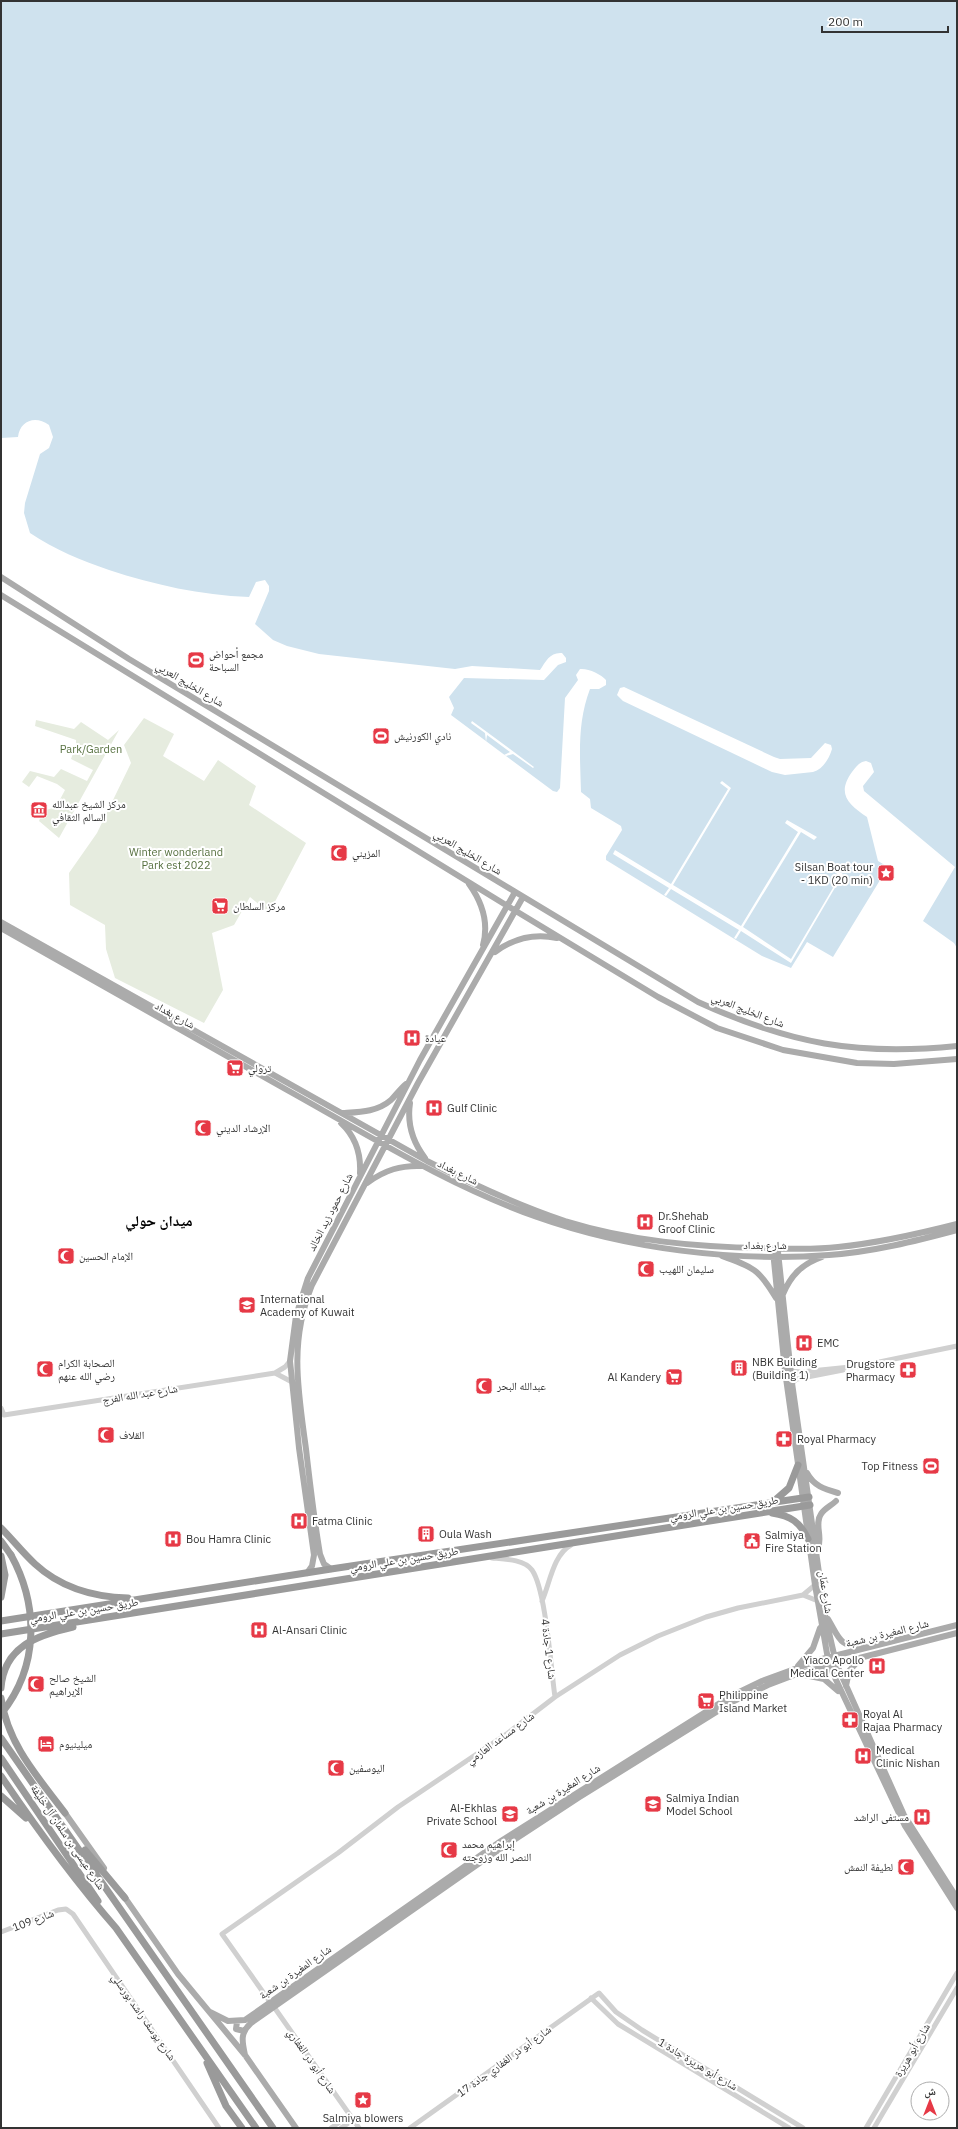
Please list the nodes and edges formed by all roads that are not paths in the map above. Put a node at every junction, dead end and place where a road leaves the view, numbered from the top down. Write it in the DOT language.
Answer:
graph roads {
  1 [pos="1,577"];
  2 [pos="1,595"];
  3 [pos="466,881"];
  4 [pos="515,892"];
  5 [pos="523,897"];
  6 [pos="507,906"];
  7 [pos="515,910"];
  8 [pos="1,922"];
  9 [pos="1,928"];
  10 [pos="563,940"];
  11 [pos="481,953"];
  12 [pos="492,954"];
  13 [pos="957,1046"];
  14 [pos="957,1056"];
  15 [pos="957,1059"];
  16 [pos="917,1063"];
  17 [pos="408,1084"];
  18 [pos="411,1097"];
  19 [pos="342,1113"];
  20 [pos="334,1116"];
  21 [pos="381,1134"];
  22 [pos="389,1139"];
  23 [pos="378,1141"];
  24 [pos="386,1145"];
  25 [pos="426,1164"];
  26 [pos="360,1176"];
  27 [pos="366,1184"];
  28 [pos="957,1224"];
  29 [pos="957,1230"];
  30 [pos="775,1252"];
  31 [pos="714,1254"];
  32 [pos="827,1255"];
  33 [pos="779,1297"];
  34 [pos="957,1346"];
  35 [pos="290,1361"];
  36 [pos="846,1368"];
  37 [pos="790,1371"];
  38 [pos="275,1373"];
  39 [pos="292,1382"];
  40 [pos="792,1384"];
  41 [pos="1,1408"];
  42 [pos="801,1466"];
  43 [pos="838,1493"];
  44 [pos="805,1498"];
  45 [pos="836,1501"];
  46 [pos="771,1503"];
  47 [pos="807,1506"];
  48 [pos="729,1509"];
  49 [pos="766,1512"];
  50 [pos="730,1518"];
  51 [pos="662,1519"];
  52 [pos="1,1528"];
  53 [pos="577,1532"];
  54 [pos="808,1539"];
  55 [pos="590,1540"];
  56 [pos="1,1541"];
  57 [pos="575,1542"];
  58 [pos="817,1549"];
  59 [pos="501,1554"];
  60 [pos="1,1556"];
  61 [pos="479,1558"];
  62 [pos="331,1569"];
  63 [pos="307,1573"];
  64 [pos="815,1585"];
  65 [pos="803,1596"];
  66 [pos="1,1597"];
  67 [pos="147,1599"];
  68 [pos="542,1601"];
  69 [pos="818,1601"];
  70 [pos="153,1610"];
  71 [pos="825,1615"];
  72 [pos="1,1621"];
  73 [pos="821,1623"];
  74 [pos="957,1625"];
  75 [pos="957,1633"];
  76 [pos="1,1634"];
  77 [pos="882,1645"];
  78 [pos="863,1657"];
  79 [pos="832,1659"];
  80 [pos="829,1665"];
  81 [pos="796,1671"];
  82 [pos="1,1688"];
  83 [pos="846,1688"];
  84 [pos="841,1694"];
  85 [pos="554,1697"];
  86 [pos="1,1698"];
  87 [pos="1,1714"];
  88 [pos="1,1738"];
  89 [pos="1,1758"];
  90 [pos="1,1776"];
  91 [pos="1,1796"];
  92 [pos="52,1810"];
  93 [pos="65,1813"];
  94 [pos="44,1838"];
  95 [pos="125,1898"];
  96 [pos="957,1898"];
  97 [pos="957,1908"];
  98 [pos="66,1909"];
  99 [pos="116,1928"];
  100 [pos="1,1932"];
  101 [pos="222,1934"];
  102 [pos="957,1973"];
  103 [pos="957,1988"];
  104 [pos="598,1993"];
  105 [pos="591,1998"];
  106 [pos="272,2004"];
  107 [pos="210,2012"];
  108 [pos="237,2022"];
  109 [pos="244,2031"];
  110 [pos="201,2049"];
  111 [pos="245,2055"];
  112 [pos="351,2118"];
  113 [pos="219,2128"];
  114 [pos="242,2128"];
  115 [pos="256,2128"];
  116 [pos="273,2128"];
  117 [pos="296,2128"];
  118 [pos="331,2128"];
  119 [pos="341,2128"];
  120 [pos="359,2128"];
  121 [pos="410,2128"];
  122 [pos="789,2128"];
  123 [pos="803,2128"];
  124 [pos="866,2128"];
  125 [pos="874,2128"];
  1 -- 4 [label="main road, شارع الخليج العربي"];
  2 -- 3 [label="main road"];
  3 -- 6 [label="main road"];
  3 -- 11 [label="main road"];
  4 -- 5 [label="main road, شارع الخليج العربي"];
  4 -- 6 [label="main road, شارع حمود زيد الخالد"];
  5 -- 7 [label="main road, شارع حمود زيد الخالد"];
  5 -- 13 [label="main road, شارع الخليج العربي"];
  6 -- 7 [label="main road"];
  6 -- 11 [label="main road, شارع حمود زيد الخالد"];
  7 -- 10 [label="main road"];
  7 -- 12 [label="main road, شارع حمود زيد الخالد"];
  8 -- 19 [label="main road, شارع بغداد"];
  9 -- 20 [label="main road, شارع بغداد"];
  10 -- 12 [label="main road"];
  10 -- 16 [label="main road"];
  11 -- 17 [label="main road, شارع حمود زيد الخالد"];
  12 -- 18 [label="main road, شارع حمود زيد الخالد"];
  14 -- 16 [label="main road"];
  15 -- 16 [label="main road"];
  17 -- 19 [label="main road"];
  17 -- 21 [label="main road, شارع حمود زيد الخالد"];
  18 -- 22 [label="main road, شارع حمود زيد الخالد"];
  18 -- 25 [label="main road"];
  19 -- 21 [label="main road, شارع بغداد"];
  20 -- 23 [label="main road, شارع بغداد"];
  20 -- 26 [label="main road"];
  21 -- 22 [label="main road, شارع بغداد"];
  21 -- 23 [label="main road, شارع حمود زيد الخالد"];
  22 -- 24 [label="main road, شارع حمود زيد الخالد"];
  22 -- 25 [label="main road, شارع بغداد"];
  23 -- 24 [label="main road, شارع بغداد"];
  23 -- 26 [label="main road, شارع حمود زيد الخالد"];
  24 -- 25 [label="main road, شارع بغداد"];
  24 -- 27 [label="main road, شارع حمود زيد الخالد"];
  25 -- 27 [label="main road"];
  25 -- 30 [label="main road, شارع بغداد"];
  25 -- 31 [label="main road, شارع بغداد"];
  26 -- 35 [label="main road, شارع حمود زيد الخالد"];
  27 -- 62 [label="main road, شارع حمود زيد الخالد"];
  28 -- 30 [label="main road, شارع بغداد"];
  29 -- 32 [label="main road, شارع بغداد"];
  30 -- 31 [label="main road, شارع بغداد"];
  30 -- 32 [label="main road, شارع بغداد"];
  30 -- 33 [label="main road, شارع عمّان"];
  31 -- 33 [label="main road"];
  32 -- 33 [label="main road"];
  33 -- 37 [label="main road, شارع عمّان"];
  33 -- 42 [label="main road, شارع عمّان"];
  34 -- 36 [label="street"];
  35 -- 38 [label="street, شارع عبد الله الفرج"];
  35 -- 39 [label="main road, شارع حمود زيد الخالد"];
  36 -- 37 [label="street"];
  36 -- 40 [label="street"];
  37 -- 40 [label="main road, شارع عمّان"];
  38 -- 39 [label="street"];
  38 -- 41 [label="street, شارع عبد الله الفرج"];
  39 -- 63 [label="main road, شارع حمود زيد الخالد"];
  40 -- 42 [label="main road, شارع عمّان"];
  42 -- 43 [label="main road"];
  42 -- 44 [label="main road, شارع عمّان"];
  42 -- 46 [label="highway"];
  44 -- 46 [label="highway, طريق حسين بن علي الرومي"];
  44 -- 47 [label="main road, شارع عمّان"];
  45 -- 58 [label="main road"];
  46 -- 48 [label="highway, طريق حسين بن علي الرومي"];
  47 -- 49 [label="highway, طريق حسين بن علي الرومي"];
  47 -- 54 [label="main road, شارع عمّان"];
  47 -- 58 [label="main road, شارع عمّان"];
  48 -- 50 [label="highway"];
  48 -- 51 [label="highway, طريق حسين بن علي الرومي"];
  49 -- 50 [label="highway, طريق حسين بن علي الرومي"];
  49 -- 54 [label="highway"];
  50 -- 55 [label="highway, طريق حسين بن علي الرومي"];
  51 -- 53 [label="highway, طريق حسين بن علي الرومي"];
  51 -- 55 [label="highway"];
  52 -- 67 [label="highway"];
  53 -- 59 [label="highway"];
  53 -- 62 [label="highway, طريق حسين بن علي الرومي"];
  54 -- 64 [label="main road, شارع عمّان"];
  55 -- 57 [label="highway, طريق حسين بن علي الرومي"];
  56 -- 87 [label="highway, bridge"];
  57 -- 59 [label="highway, طريق حسين بن علي الرومي"];
  57 -- 68 [label="street, شارع 1 جادة 4"];
  58 -- 71 [label="main road, شارع عمّان"];
  59 -- 61 [label="highway, طريق حسين بن علي الرومي"];
  60 -- 66 [label="highway"];
  61 -- 68 [label="street, شارع 1 جادة 4"];
  61 -- 70 [label="highway, طريق حسين بن علي الرومي"];
  62 -- 63 [label="highway, طريق حسين بن علي الرومي"];
  63 -- 67 [label="highway, طريق حسين بن علي الرومي"];
  64 -- 65 [label="street"];
  64 -- 69 [label="main road, شارع عمّان"];
  65 -- 69 [label="street, شارع مساعد العازمي"];
  65 -- 85 [label="street, شارع مساعد العازمي"];
  67 -- 72 [label="highway, طريق حسين بن علي الرومي"];
  68 -- 85 [label="street, شارع 1 جادة 4"];
  69 -- 73 [label="main road, شارع عمّان"];
  70 -- 76 [label="highway, طريق حسين بن علي الرومي"];
  70 -- 82 [label="highway"];
  71 -- 77 [label="main road"];
  71 -- 79 [label="main road, شارع عمّان"];
  73 -- 79 [label="main road, شارع عمّان"];
  73 -- 81 [label="main road"];
  74 -- 77 [label="main road, شارع المغيرة بن شعبة"];
  75 -- 78 [label="main road, شارع المغيرة بن شعبة"];
  77 -- 79 [label="main road, شارع المغيرة بن شعبة"];
  78 -- 79 [label="main road, شارع المغيرة بن شعبة"];
  78 -- 83 [label="main road"];
  79 -- 80 [label="main road, شارع المغيرة بن شعبة"];
  79 -- 81 [label="main road, شارع المغيرة بن شعبة"];
  79 -- 83 [label="main road, شارع عمّان"];
  80 -- 81 [label="main road, شارع المغيرة بن شعبة"];
  80 -- 84 [label="main road"];
  81 -- 84 [label="main road"];
  81 -- 106 [label="main road, شارع المغيرة بن شعبة"];
  83 -- 96 [label="main road, شارع عمّان"];
  84 -- 97 [label="main road"];
  85 -- 101 [label="street, شارع مساعد العازمي"];
  86 -- 93 [label="highway"];
  88 -- 92 [label="highway, شارع عيسى بن سلمان آل خليفة"];
  89 -- 99 [label="highway, شارع عيسى بن سلمان آل خليفة"];
  90 -- 94 [label="highway"];
  91 -- 94 [label="highway"];
  92 -- 95 [label="highway"];
  92 -- 116 [label="highway"];
  93 -- 95 [label="main road"];
  94 -- 99 [label="highway"];
  95 -- 107 [label="main road"];
  98 -- 100 [label="street, شارع 109"];
  98 -- 113 [label="street, شارع يوسف راشد بورسلي"];
  99 -- 110 [label="highway"];
  101 -- 106 [label="street, شارع أبو ذر الغفاري"];
  102 -- 124 [label="street, شارع أبو هريرة"];
  103 -- 125 [label="street, شارع أبو هريرة"];
  104 -- 105 [label="street, شارع أبو ذر الغفاري جادة 17"];
  104 -- 123 [label="street, شارع أبو هريرة جادة 1"];
  105 -- 121 [label="street, شارع أبو ذر الغفاري جادة 17"];
  105 -- 122 [label="street, شارع أبو هريرة جادة 1"];
  106 -- 108 [label="main road, شارع المغيرة بن شعبة"];
  106 -- 109 [label="main road, شارع المغيرة بن شعبة"];
  106 -- 112 [label="street, شارع أبو ذر الغفاري"];
  107 -- 108 [label="main road"];
  107 -- 111 [label="main road"];
  108 -- 109 [label="main road"];
  109 -- 111 [label="main road"];
  110 -- 114 [label="highway"];
  110 -- 115 [label="highway"];
  111 -- 117 [label="main road"];
  112 -- 118 [label="street"];
  112 -- 119 [label="street"];
  112 -- 120 [label="street, شارع أبو ذر الغفاري"];
}
